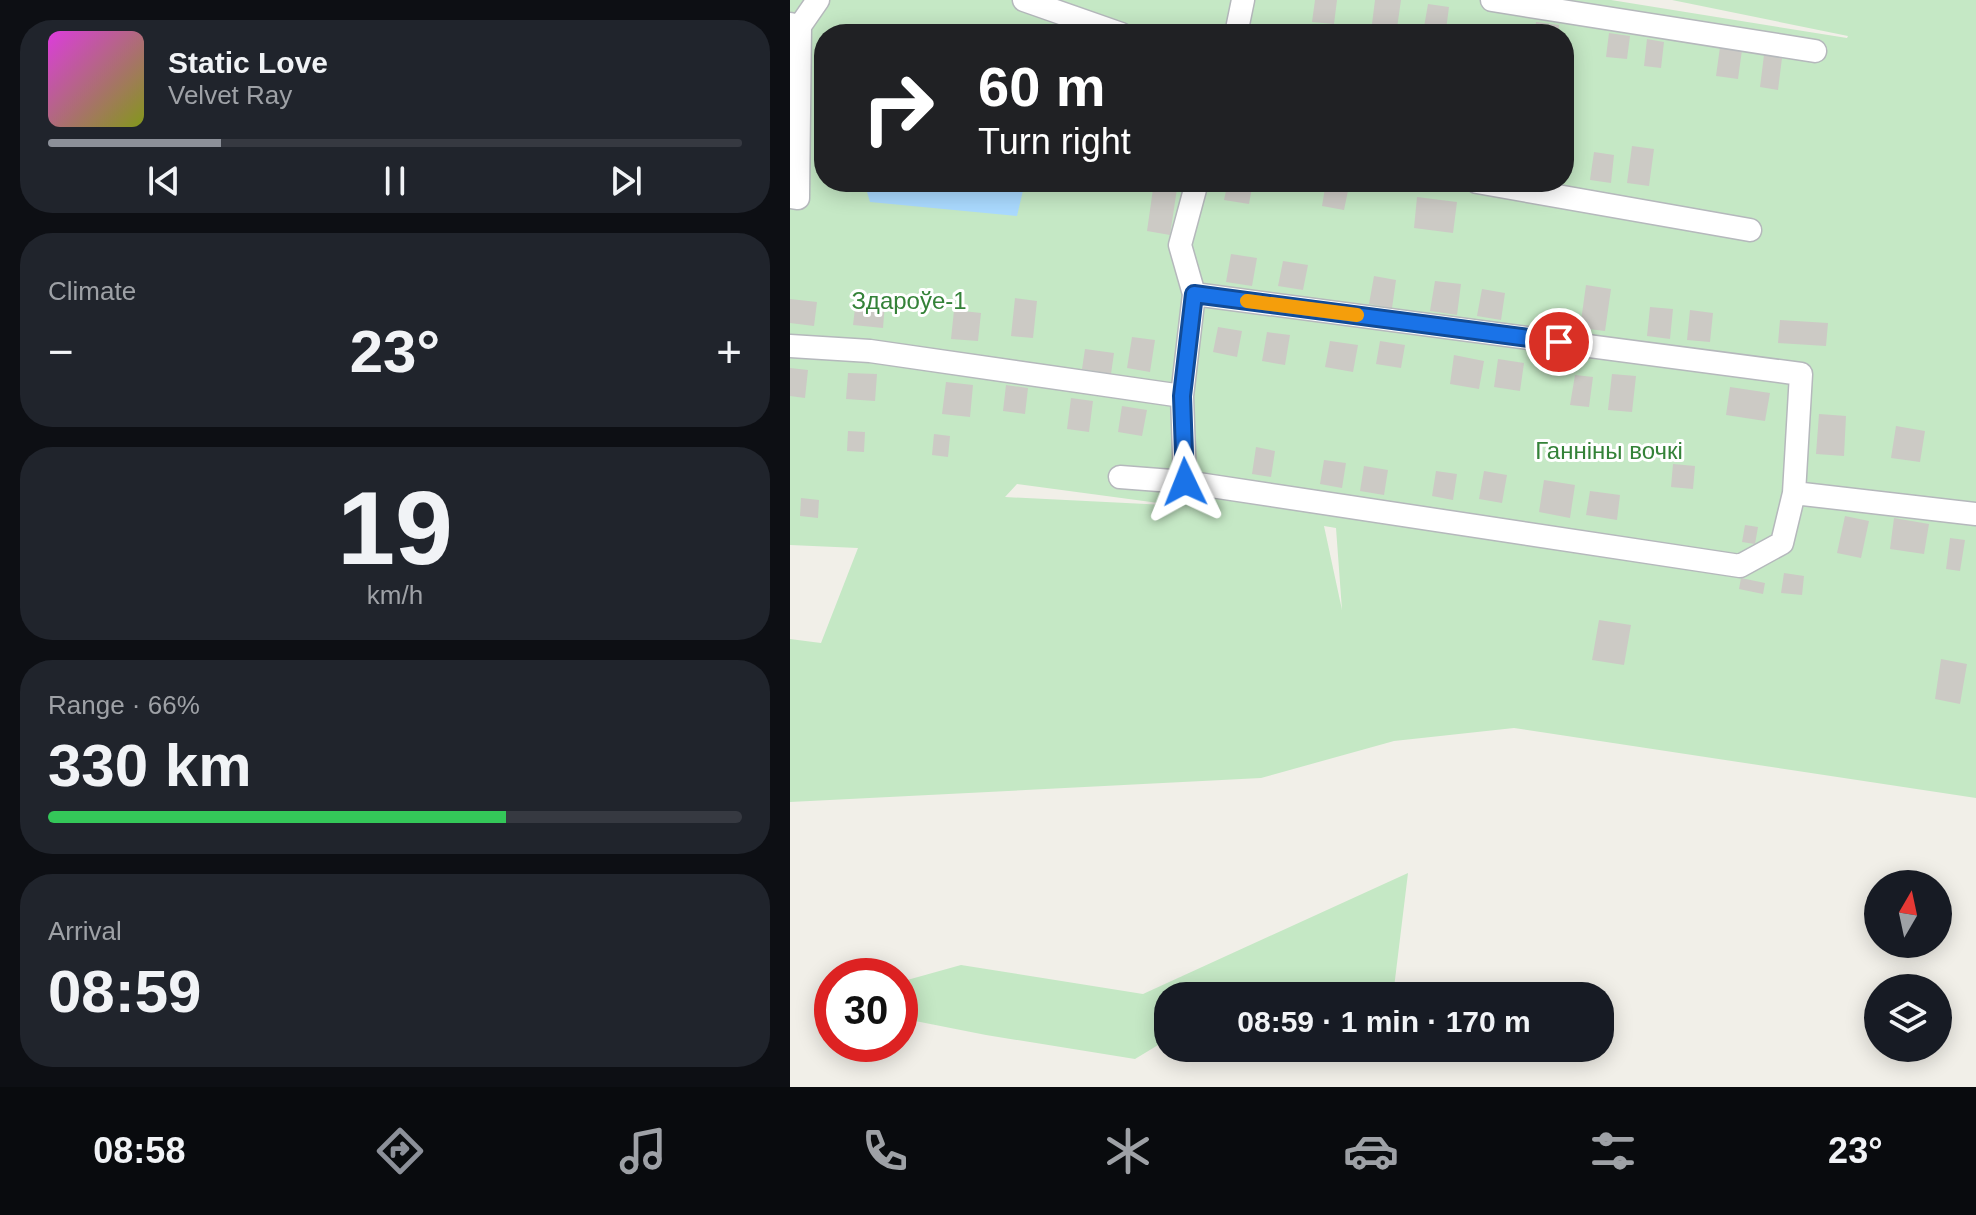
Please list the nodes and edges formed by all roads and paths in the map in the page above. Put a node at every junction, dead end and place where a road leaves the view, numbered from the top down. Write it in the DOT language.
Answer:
graph roads {
  1 [pos="818,0"];
  2 [pos="1024,0"];
  3 [pos="1243,0"];
  4 [pos="1492,0"];
  5 [pos="1092,24"];
  6 [pos="1238,24"];
  7 [pos="795,25"];
  8 [pos="1815,51"];
  9 [pos="1194,192"];
  10 [pos="1534,192"];
  11 [pos="790,197"];
  12 [pos="1750,230"];
  13 [pos="1194,294"];
  14 [pos="790,346"];
  15 [pos="1182,396"];
  16 [pos="1120,477"];
  17 [pos="1185,482"];
  18 [pos="1794,493"];
  19 [pos="1976,514"];
  1 -- 7 [label="street"];
  2 -- 5 [label="street"];
  3 -- 6 [label="street"];
  4 -- 8 [label="street"];
  7 -- 11 [label="street"];
  9 -- 13 [label="street"];
  10 -- 12 [label="street"];
  13 -- 15 [label="street"];
  13 -- 18 [label="street"];
  14 -- 15 [label="street"];
  15 -- 17 [label="street"];
  16 -- 17 [label="street"];
  17 -- 18 [label="street"];
  18 -- 19 [label="street"];
}
